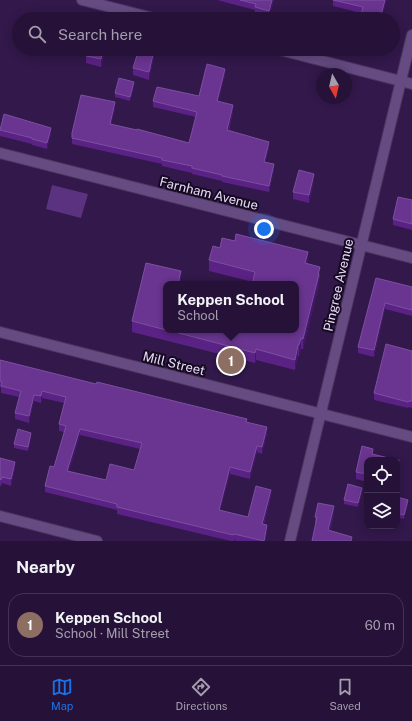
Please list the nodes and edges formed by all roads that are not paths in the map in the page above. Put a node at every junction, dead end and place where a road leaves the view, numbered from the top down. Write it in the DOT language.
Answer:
graph roads {
  1 [pos="82,0"];
  2 [pos="129,12"];
  3 [pos="412,35"];
  4 [pos="303,56"];
  5 [pos="401,81"];
  6 [pos="412,84"];
  7 [pos="0,153"];
  8 [pos="361,245"];
  9 [pos="412,258"];
  10 [pos="0,332"];
  11 [pos="321,413"];
  12 [pos="412,437"];
  13 [pos="0,516"];
  14 [pos="97,541"];
  15 [pos="290,541"];
  1 -- 2 [label="street"];
  3 -- 5 [label="street, Pingree Avenue"];
  4 -- 5 [label="street"];
  5 -- 6 [label="street"];
  5 -- 8 [label="street, Pingree Avenue"];
  7 -- 8 [label="street, Farnham Avenue"];
  8 -- 9 [label="street, Farnham Avenue"];
  8 -- 11 [label="street, Pingree Avenue"];
  10 -- 11 [label="street, Mill Street"];
  11 -- 12 [label="street, Mill Street"];
  11 -- 15 [label="street, Pingree Avenue"];
  13 -- 14 [label="street"];
}
